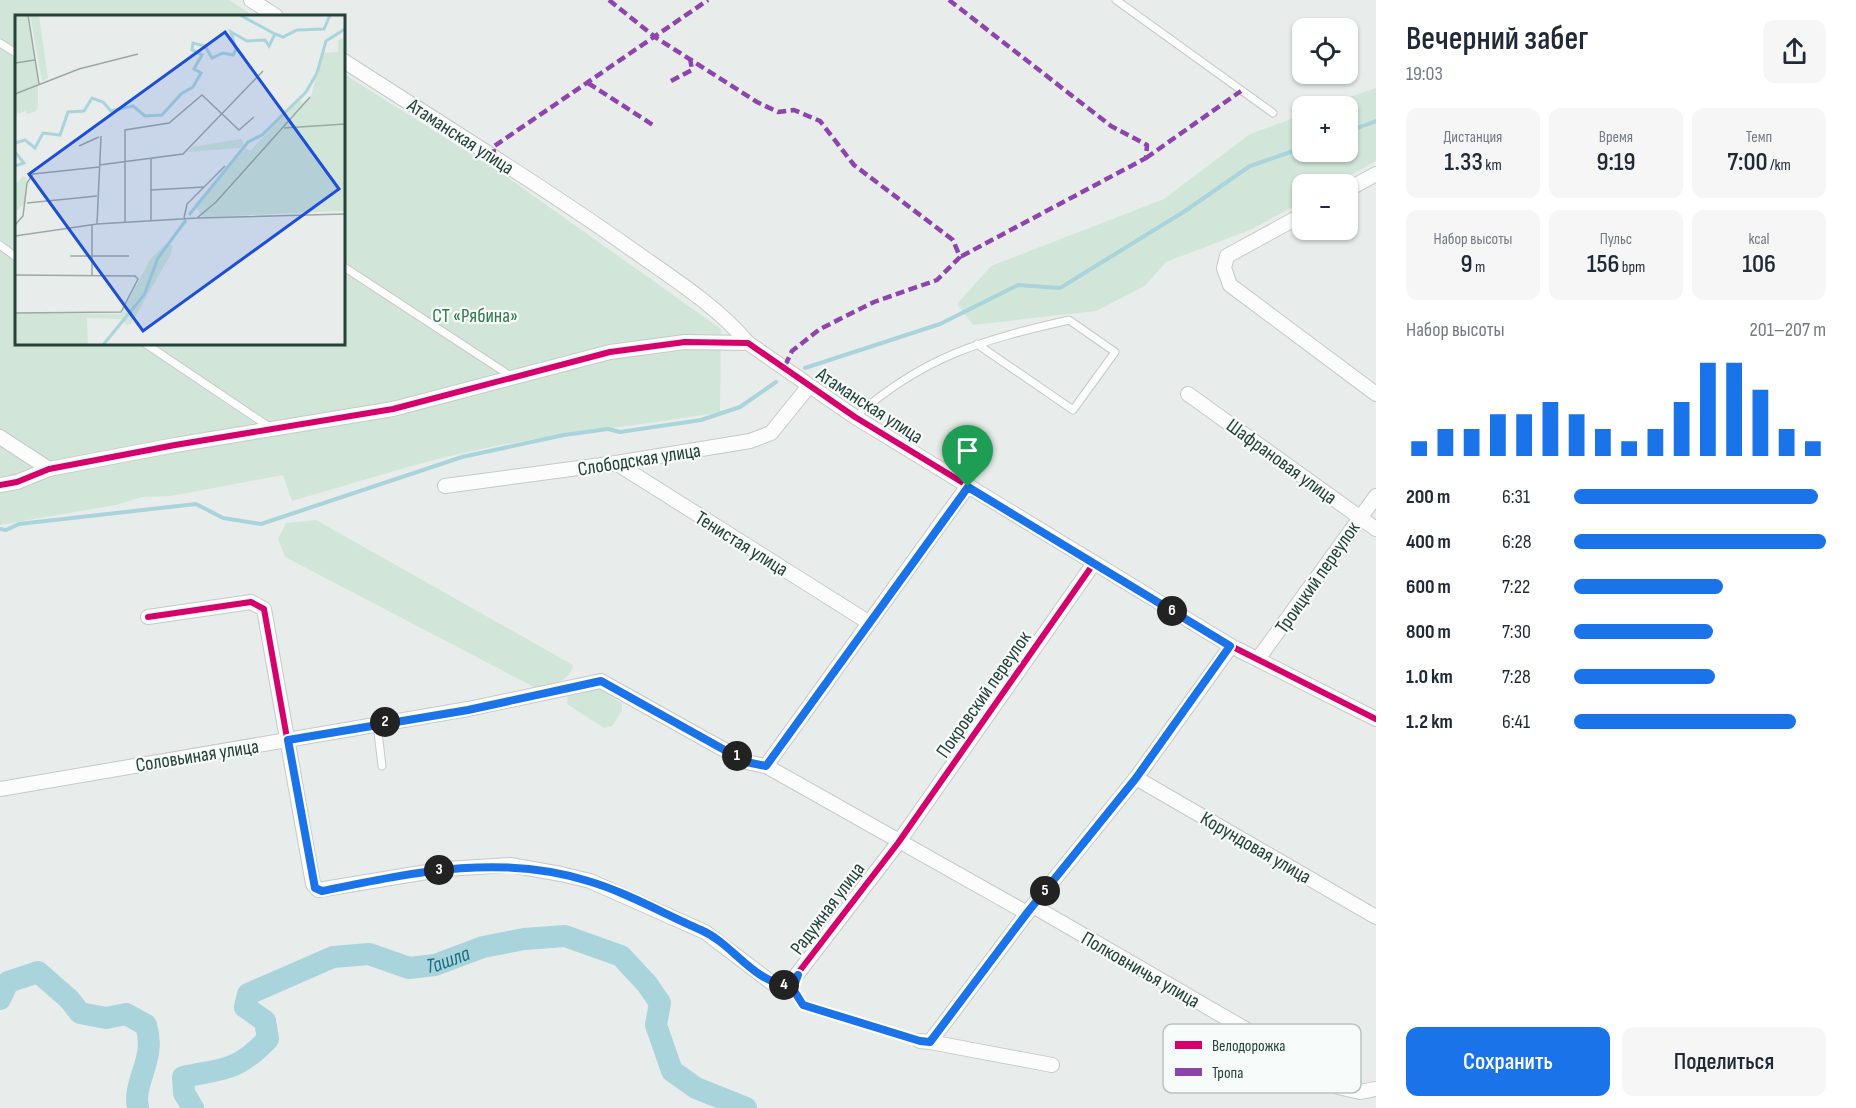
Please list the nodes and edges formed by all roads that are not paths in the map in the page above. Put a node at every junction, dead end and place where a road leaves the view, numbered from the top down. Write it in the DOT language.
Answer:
graph roads {
  1 [pos="251,0"];
  2 [pos="1116,0"];
  3 [pos="274,15"];
  4 [pos="0,43"];
  5 [pos="15,52"];
  6 [pos="345,62"];
  7 [pos="1273,113"];
  8 [pos="1376,174"];
  9 [pos="1358,184"];
  10 [pos="1292,220"];
  11 [pos="0,245"];
  12 [pos="15,255"];
  13 [pos="345,268"];
  14 [pos="748,343"];
  15 [pos="977,344"];
  16 [pos="147,345"];
  17 [pos="512,377"];
  18 [pos="809,386"];
  19 [pos="1188,394"];
  20 [pos="1376,394"];
  21 [pos="855,417"];
  22 [pos="273,429"];
  23 [pos="0,437"];
  24 [pos="616,464"];
  25 [pos="50,469"];
  26 [pos="0,484"];
  27 [pos="446,486"];
  28 [pos="968,487"];
  29 [pos="1376,496"];
  30 [pos="1359,517"];
  31 [pos="1376,529"];
  32 [pos="1094,563"];
  33 [pos="148,617"];
  34 [pos="868,622"];
  35 [pos="1230,646"];
  36 [pos="1258,659"];
  37 [pos="636,701"];
  38 [pos="1376,719"];
  39 [pos="377,724"];
  40 [pos="288,740"];
  41 [pos="382,766"];
  42 [pos="766,766"];
  43 [pos="1136,778"];
  44 [pos="0,789"];
  45 [pos="898,843"];
  46 [pos="1030,910"];
  47 [pos="1376,917"];
  48 [pos="798,975"];
  49 [pos="1236,1024"];
  50 [pos="925,1041"];
  51 [pos="1052,1065"];
  52 [pos="1376,1089"];
  53 [pos="1361,1092"];
  1 -- 3 [label="street"];
  2 -- 7 [label="lane"];
  4 -- 5 [label="lane"];
  6 -- 14 [label="street, Атаманская улица"];
  8 -- 9 [label="street"];
  10 -- 20 [label="street"];
  11 -- 12 [label="lane"];
  13 -- 17 [label="lane"];
  14 -- 17 [label="street"];
  14 -- 18 [label="street, Атаманская улица"];
  15 -- 15 [label="lane"];
  15 -- 21 [label="lane"];
  16 -- 22 [label="lane"];
  17 -- 22 [label="street"];
  18 -- 21 [label="street, Атаманская улица"];
  18 -- 24 [label="street, Слободская улица"];
  19 -- 30 [label="street, Шафрановая улица"];
  21 -- 28 [label="street, Атаманская улица"];
  22 -- 25 [label="street"];
  23 -- 25 [label="street"];
  24 -- 27 [label="street, Слободская улица"];
  24 -- 34 [label="street, Тенистая улица"];
  25 -- 26 [label="street"];
  28 -- 32 [label="street, Атаманская улица"];
  28 -- 34 [label="street"];
  29 -- 30 [label="street, Троицкий переулок"];
  30 -- 31 [label="street, Шафрановая улица"];
  30 -- 36 [label="street, Троицкий переулок"];
  32 -- 35 [label="street, Атаманская улица"];
  32 -- 45 [label="street, Покровский переулок"];
  33 -- 40 [label="street"];
  34 -- 42 [label="street"];
  35 -- 36 [label="street, Атаманская улица"];
  35 -- 43 [label="street"];
  36 -- 38 [label="street, Атаманская улица"];
  37 -- 39 [label="street, Соловьиная улица"];
  37 -- 42 [label="street, Полковничья улица"];
  39 -- 40 [label="street, Соловьиная улица"];
  39 -- 41 [label="lane"];
  40 -- 44 [label="street, Соловьиная улица"];
  40 -- 48 [label="street, Радужная улица"];
  42 -- 45 [label="street, Полковничья улица"];
  43 -- 46 [label="street"];
  43 -- 47 [label="street, Корундовая улица"];
  45 -- 46 [label="street, Полковничья улица"];
  45 -- 48 [label="street, Радужная улица"];
  46 -- 49 [label="street, Полковничья улица"];
  46 -- 50 [label="street"];
  48 -- 50 [label="lane"];
  50 -- 51 [label="street"];
  52 -- 53 [label="street, Полковничья улица"];
}
